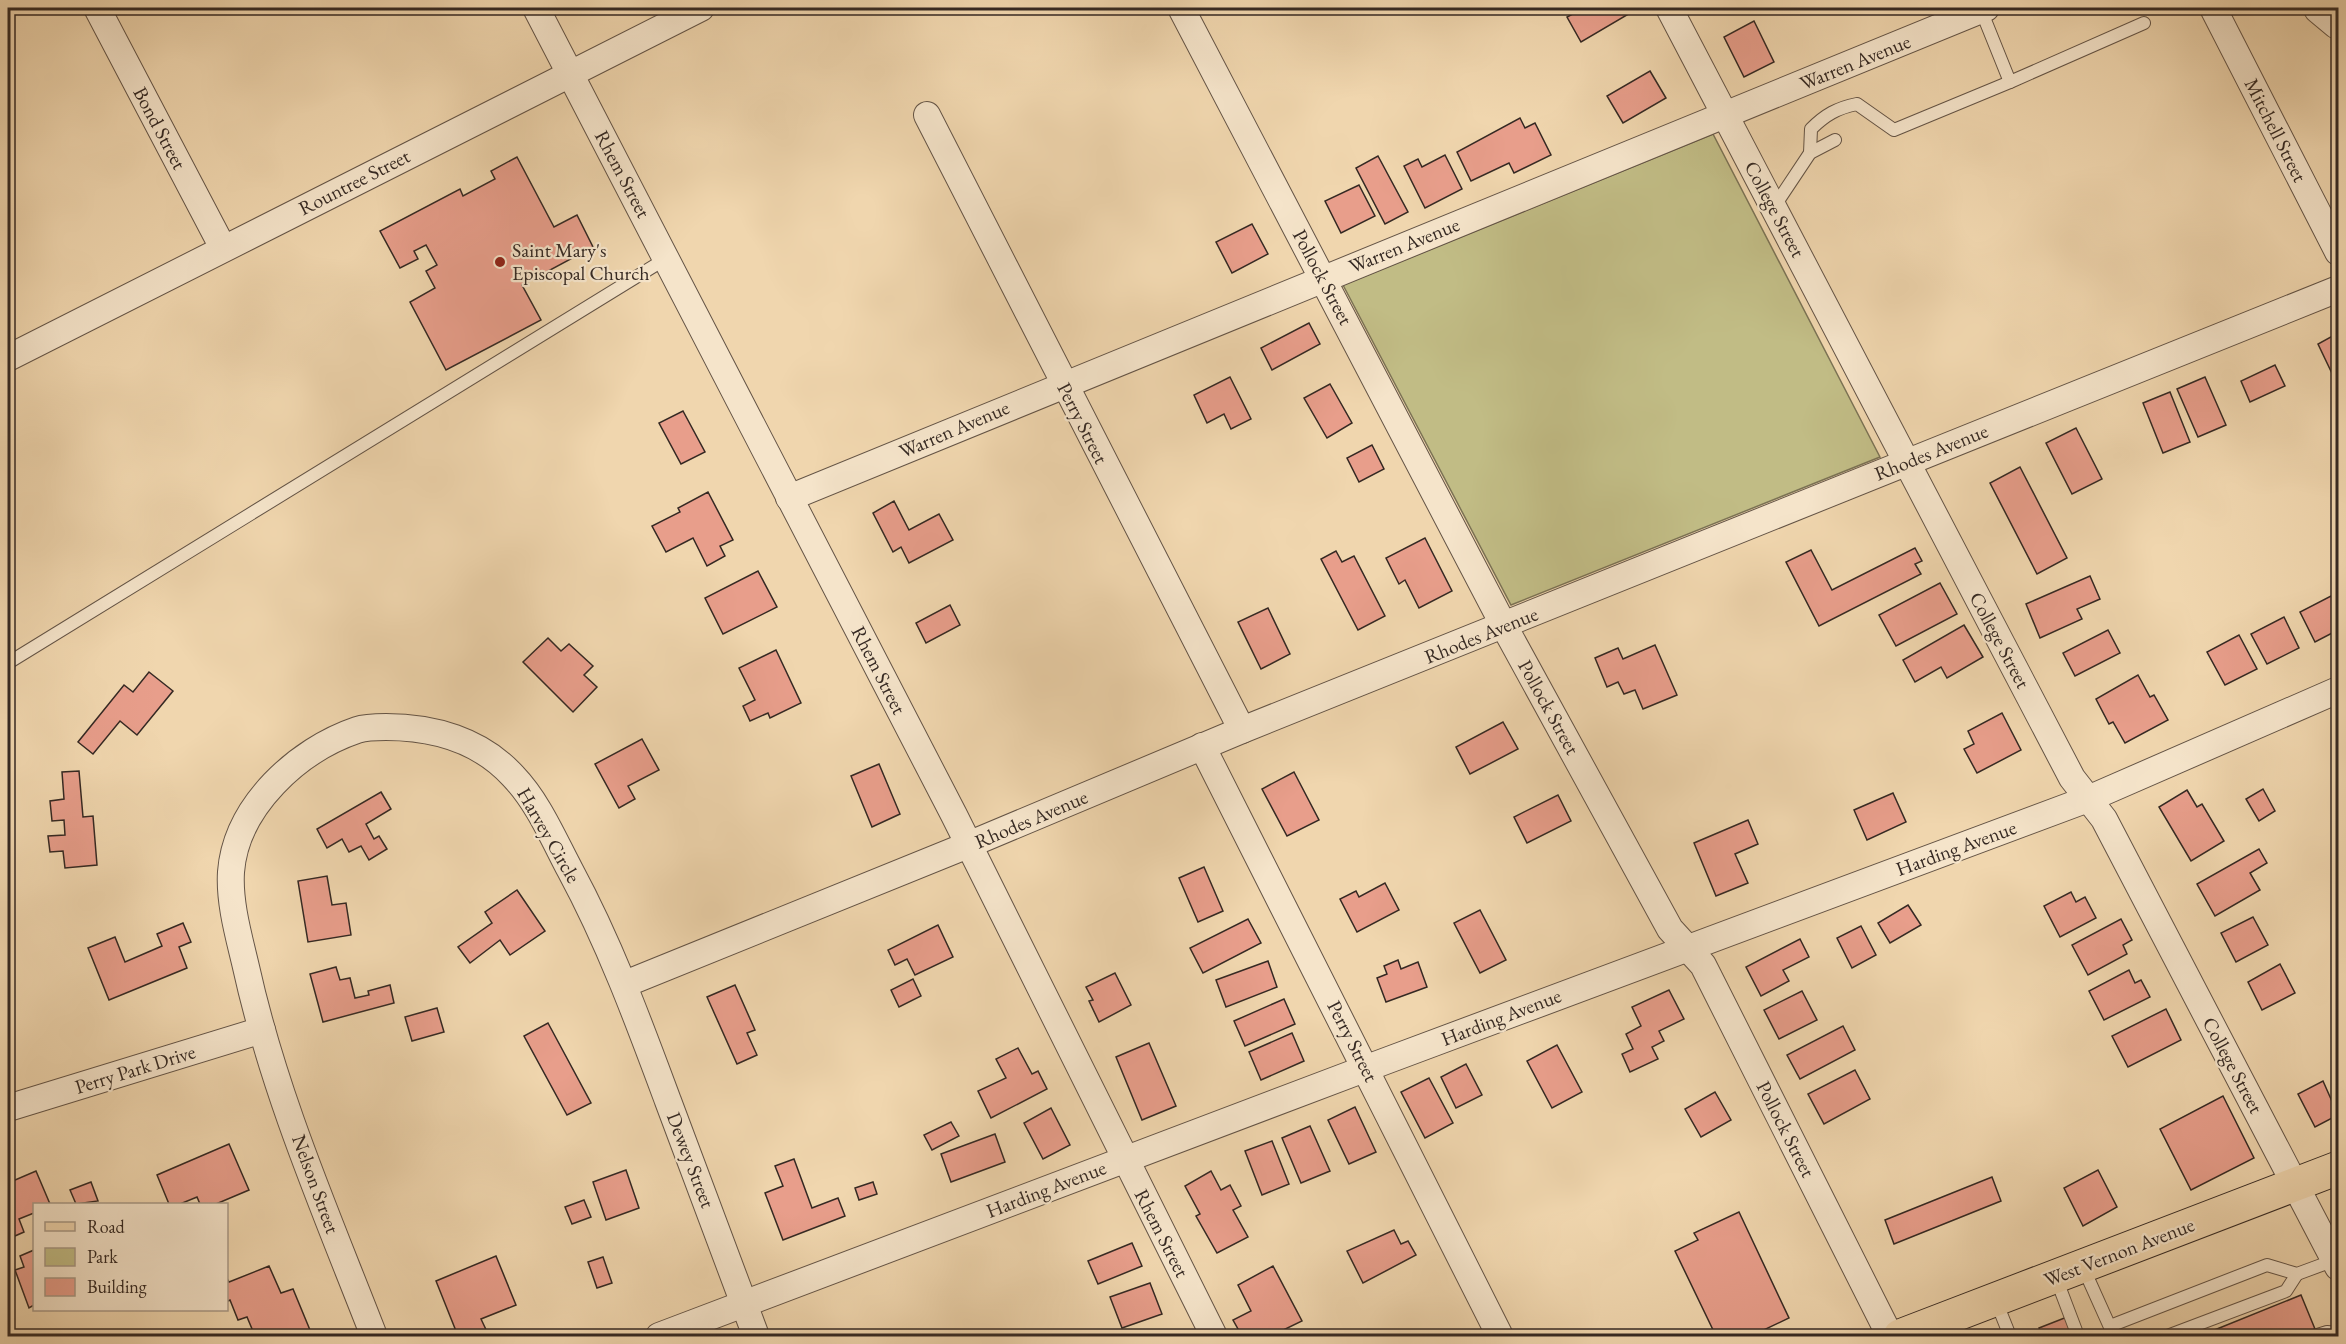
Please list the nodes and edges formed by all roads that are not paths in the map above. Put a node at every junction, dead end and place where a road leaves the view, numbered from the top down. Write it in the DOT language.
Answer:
graph roads {
  1 [pos="97,8"];
  2 [pos="536,8"];
  3 [pos="701,8"];
  4 [pos="1181,8"];
  5 [pos="1669,8"];
  6 [pos="2213,8"];
  7 [pos="2320,8"];
  8 [pos="1984,9"];
  9 [pos="2144,23"];
  10 [pos="2338,23"];
  11 [pos="570,73"];
  12 [pos="2010,82"];
  13 [pos="927,115"];
  14 [pos="1725,115"];
  15 [pos="1875,117"];
  16 [pos="1863,124"];
  17 [pos="1835,140"];
  18 [pos="1810,153"];
  19 [pos="1774,207"];
  20 [pos="223,248"];
  21 [pos="2338,252"];
  22 [pos="667,258"];
  23 [pos="1324,278"];
  24 [pos="2338,289"];
  25 [pos="8,358"];
  26 [pos="1063,384"];
  27 [pos="1907,462"];
  28 [pos="789,498"];
  29 [pos="1504,626"];
  30 [pos="8,663"];
  31 [pos="2338,690"];
  32 [pos="1242,730"];
  33 [pos="1202,746"];
  34 [pos="2088,799"];
  35 [pos="968,845"];
  36 [pos="1687,947"];
  37 [pos="625,984"];
  38 [pos="262,1030"];
  39 [pos="1367,1068"];
  40 [pos="8,1108"];
  41 [pos="1125,1159"];
  42 [pos="2338,1168"];
  43 [pos="2296,1185"];
  44 [pos="2337,1263"];
  45 [pos="2069,1271"];
  46 [pos="2297,1274"];
  47 [pos="1995,1300"];
  48 [pos="744,1305"];
  49 [pos="2112,1331"];
  50 [pos="2182,1333"];
  51 [pos="2338,1334"];
  52 [pos="374,1336"];
  53 [pos="659,1336"];
  54 [pos="756,1336"];
  55 [pos="1214,1336"];
  56 [pos="1500,1336"];
  57 [pos="1890,1336"];
  58 [pos="1900,1336"];
  59 [pos="2010,1336"];
  60 [pos="2078,1336"];
  61 [pos="2167,1336"];
  62 [pos="2314,1336"];
  1 -- 20 [label="street, Bond Street"];
  2 -- 11 [label="street, Rhem Street"];
  3 -- 11 [label="street, Rountree Street"];
  4 -- 23 [label="street, Pollock Street"];
  5 -- 14 [label="street, College Street"];
  6 -- 21 [label="street, Mitchell Street"];
  7 -- 10 [label="street"];
  8 -- 12 [label="lane"];
  8 -- 14 [label="street, Warren Avenue"];
  9 -- 12 [label="lane"];
  11 -- 20 [label="street, Rountree Street"];
  11 -- 22 [label="street, Rhem Street"];
  12 -- 15 [label="lane"];
  13 -- 26 [label="street, Perry Street"];
  14 -- 19 [label="street, College Street"];
  14 -- 23 [label="street, Warren Avenue"];
  15 -- 16 [label="lane"];
  15 -- 18 [label="lane"];
  17 -- 18 [label="lane"];
  18 -- 19 [label="lane"];
  19 -- 27 [label="street, College Street"];
  20 -- 25 [label="street, Rountree Street"];
  22 -- 28 [label="street, Rhem Street"];
  22 -- 30 [label="lane"];
  23 -- 26 [label="street, Warren Avenue"];
  23 -- 29 [label="street, Pollock Street"];
  24 -- 27 [label="street, Rhodes Avenue"];
  26 -- 28 [label="street, Warren Avenue"];
  26 -- 32 [label="street, Perry Street"];
  27 -- 29 [label="street, Rhodes Avenue"];
  27 -- 34 [label="street, College Street"];
  28 -- 35 [label="street, Rhem Street"];
  29 -- 32 [label="street, Rhodes Avenue"];
  29 -- 36 [label="street, Pollock Street"];
  31 -- 34 [label="street, Harding Avenue"];
  32 -- 33 [label="street, Rhodes Avenue"];
  33 -- 35 [label="street, Rhodes Avenue"];
  33 -- 39 [label="street, Perry Street"];
  34 -- 36 [label="street, Harding Avenue"];
  34 -- 43 [label="street, College Street"];
  35 -- 37 [label="street, Rhodes Avenue"];
  35 -- 41 [label="street, Rhem Street"];
  36 -- 39 [label="street, Harding Avenue"];
  36 -- 57 [label="street, Pollock Street"];
  37 -- 38 [label="street, Harvey Circle"];
  37 -- 48 [label="street, Dewey Street"];
  38 -- 40 [label="street, Perry Park Drive"];
  38 -- 52 [label="street, Nelson Street"];
  39 -- 41 [label="street, Harding Avenue"];
  39 -- 56 [label="street, Perry Street"];
  41 -- 48 [label="street, Harding Avenue"];
  41 -- 55 [label="street, Rhem Street"];
  42 -- 43 [label="main road, West Vernon Avenue"];
  43 -- 44 [label="street, College Street"];
  43 -- 45 [label="main road, West Vernon Avenue"];
  44 -- 46 [label="lane"];
  45 -- 47 [label="main road, West Vernon Avenue"];
  45 -- 49 [label="lane"];
  45 -- 60 [label="lane"];
  46 -- 49 [label="lane"];
  46 -- 50 [label="lane"];
  47 -- 58 [label="main road, West Vernon Avenue"];
  47 -- 59 [label="lane"];
  48 -- 53 [label="street, Harding Avenue"];
  48 -- 54 [label="street, Dewey Street"];
  50 -- 61 [label="lane"];
  51 -- 62 [label="lane"];
}
